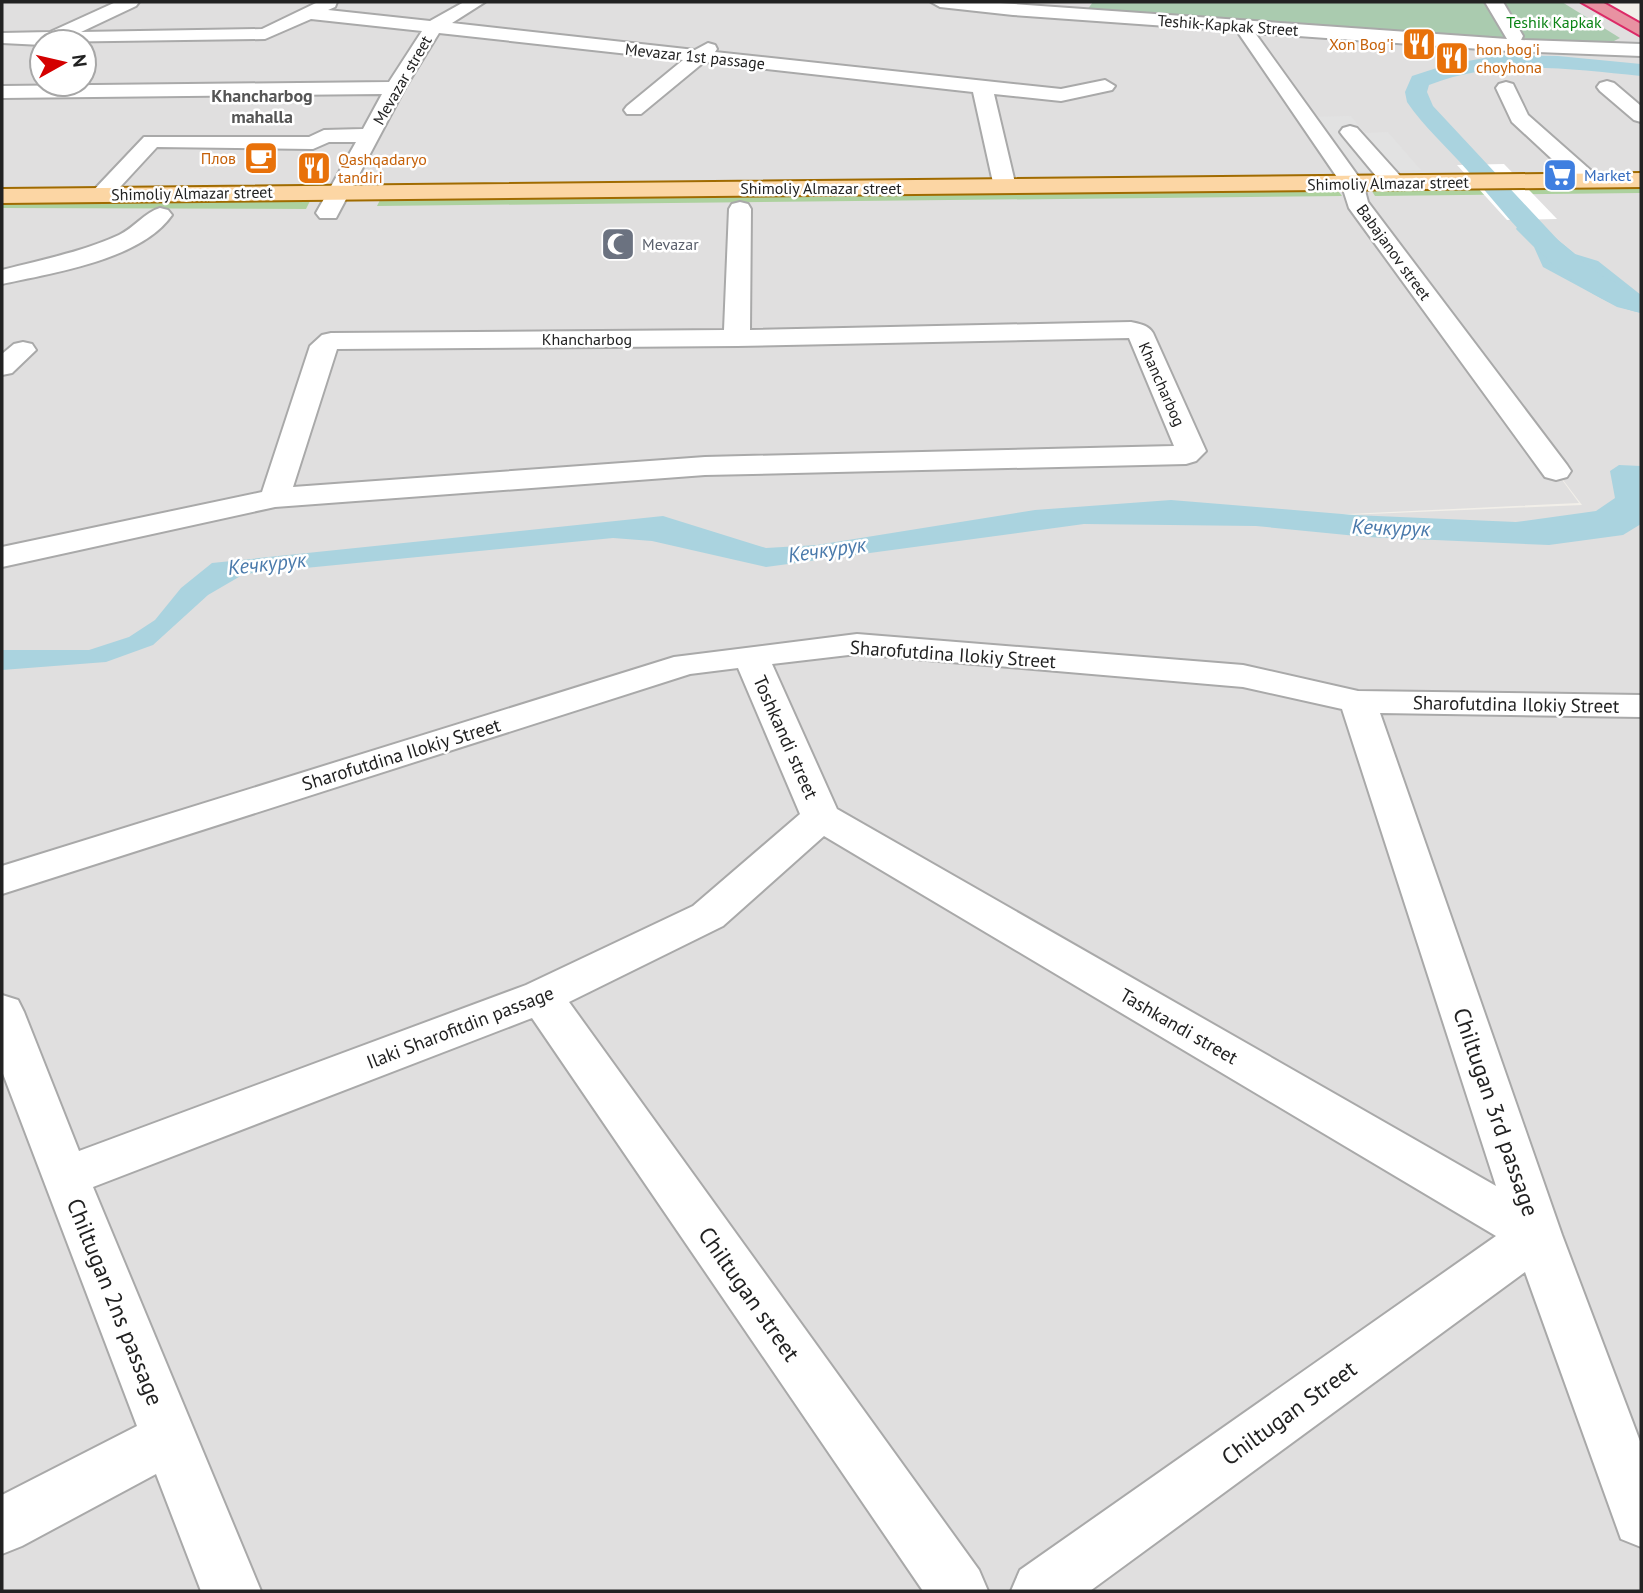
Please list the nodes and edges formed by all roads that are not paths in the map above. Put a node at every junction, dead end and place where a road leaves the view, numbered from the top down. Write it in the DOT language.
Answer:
graph roads {
  1 [pos="130,2"];
  2 [pos="331,2"];
  3 [pos="476,2"];
  4 [pos="940,2"];
  5 [pos="1494,2"];
  6 [pos="1590,2"];
  7 [pos="307,13"];
  8 [pos="434,26"];
  9 [pos="1247,26"];
  10 [pos="80,28"];
  11 [pos="1325,31"];
  12 [pos="1641,31"];
  13 [pos="1514,36"];
  14 [pos="2,38"];
  15 [pos="721,39"];
  16 [pos="1283,41"];
  17 [pos="28,44"];
  18 [pos="98,44"];
  19 [pos="1641,50"];
  20 [pos="696,57"];
  21 [pos="5,85"];
  22 [pos="1105,86"];
  23 [pos="982,87"];
  24 [pos="1607,87"];
  25 [pos="395,88"];
  26 [pos="1506,88"];
  27 [pos="634,110"];
  28 [pos="1641,116"];
  29 [pos="1350,132"];
  30 [pos="370,135"];
  31 [pos="1588,180"];
  32 [pos="1641,180"];
  33 [pos="1394,183"];
  34 [pos="1005,187"];
  35 [pos="338,192"];
  36 [pos="1355,193"];
  37 [pos="101,194"];
  38 [pos="2,196"];
  39 [pos="1641,200"];
  40 [pos="740,209"];
  41 [pos="328,214"];
  42 [pos="2,215"];
  43 [pos="160,215"];
  44 [pos="2,277"];
  45 [pos="737,338"];
  46 [pos="23,349"];
  47 [pos="2,367"];
  48 [pos="1556,471"];
  49 [pos="275,498"];
  50 [pos="2,557"];
  51 [pos="751,657"];
  52 [pos="1358,702"];
  53 [pos="1641,706"];
  54 [pos="821,817"];
  55 [pos="2,880"];
  56 [pos="541,997"];
  57 [pos="2,1012"];
  58 [pos="65,1177"];
  59 [pos="1537,1235"];
  60 [pos="169,1438"];
  61 [pos="1641,1519"];
  62 [pos="2,1526"];
  63 [pos="231,1591"];
  64 [pos="958,1591"];
  65 [pos="1041,1591"];
  1 -- 10 [label="street"];
  2 -- 7 [label="street"];
  3 -- 8 [label="street, Mevazаr street"];
  4 -- 9 [label="street, Teshik-Kapkak Street"];
  5 -- 13 [label="street"];
  6 -- 12 [label="highway"];
  7 -- 8 [label="street, Mevazаr 1st passage"];
  7 -- 18 [label="street"];
  8 -- 20 [label="street, Mevazаr 1st passage"];
  8 -- 25 [label="street, Mevazаr street"];
  9 -- 11 [label="street, Teshik-Kapkak Street"];
  9 -- 36 [label="street, Babajanov street"];
  11 -- 16 [label="street"];
  11 -- 19 [label="street, Teshik-Kapkak Street"];
  14 -- 17 [label="street"];
  15 -- 20 [label="street"];
  20 -- 23 [label="street, Mevazаr 1st passage"];
  20 -- 27 [label="street"];
  21 -- 25 [label="street"];
  22 -- 23 [label="street, Mevazаr 1st passage"];
  23 -- 34 [label="street"];
  24 -- 28 [label="street"];
  25 -- 30 [label="street, Mevazаr street"];
  26 -- 31 [label="street"];
  29 -- 33 [label="street"];
  30 -- 35 [label="street, Mevazаr street"];
  30 -- 37 [label="street"];
  31 -- 32 [label="main road, Shimoliy Almazar street"];
  31 -- 33 [label="main road, Shimoliy Almazar street"];
  33 -- 36 [label="main road, Shimoliy Almazar street"];
  34 -- 35 [label="main road, Shimoliy Almazar street"];
  34 -- 36 [label="main road, Shimoliy Almazar street"];
  35 -- 37 [label="main road, Shimoliy Almazar street"];
  35 -- 41 [label="street, Mevazаr street"];
  36 -- 39 [label="main road, Shimoliy Almazar street"];
  36 -- 40 [label="main road, Shimoliy Almazar street"];
  36 -- 48 [label="street, Babajanov street"];
  37 -- 38 [label="main road, Shimoliy Almazar street"];
  40 -- 41 [label="main road, Shimoliy Almazar street"];
  40 -- 45 [label="street"];
  41 -- 43 [label="main road, Shimoliy Almazar street"];
  42 -- 43 [label="main road, Shimoliy Almazar street"];
  43 -- 44 [label="street"];
  45 -- 49 [label="street, Khancharbog"];
  45 -- 49 [label="street, Khancharbog"];
  46 -- 47 [label="street"];
  49 -- 50 [label="street, Khancharbog"];
  51 -- 52 [label="street, Sharofutdina Ilokiy Street"];
  51 -- 54 [label="street, Toshkandi street"];
  51 -- 55 [label="street, Sharofutdina Ilokiy Street"];
  52 -- 53 [label="street, Sharofutdina Ilokiy Street"];
  52 -- 59 [label="street, Chiltugan 3rd passage"];
  54 -- 56 [label="street, Ilaki Sharofitdin passage"];
  54 -- 59 [label="street, Tashkandi street"];
  56 -- 58 [label="street, Ilaki Sharofitdin passage"];
  56 -- 64 [label="street, Chiltugаn street"];
  57 -- 58 [label="street, Chiltugаn 2ns passage"];
  58 -- 60 [label="street, Chiltugаn 2ns passage"];
  59 -- 61 [label="street, Chiltugan 3rd passage"];
  59 -- 65 [label="street, Chiltugan Street"];
  60 -- 62 [label="street"];
  60 -- 63 [label="street, Chiltugаn 2ns passage"];
}
